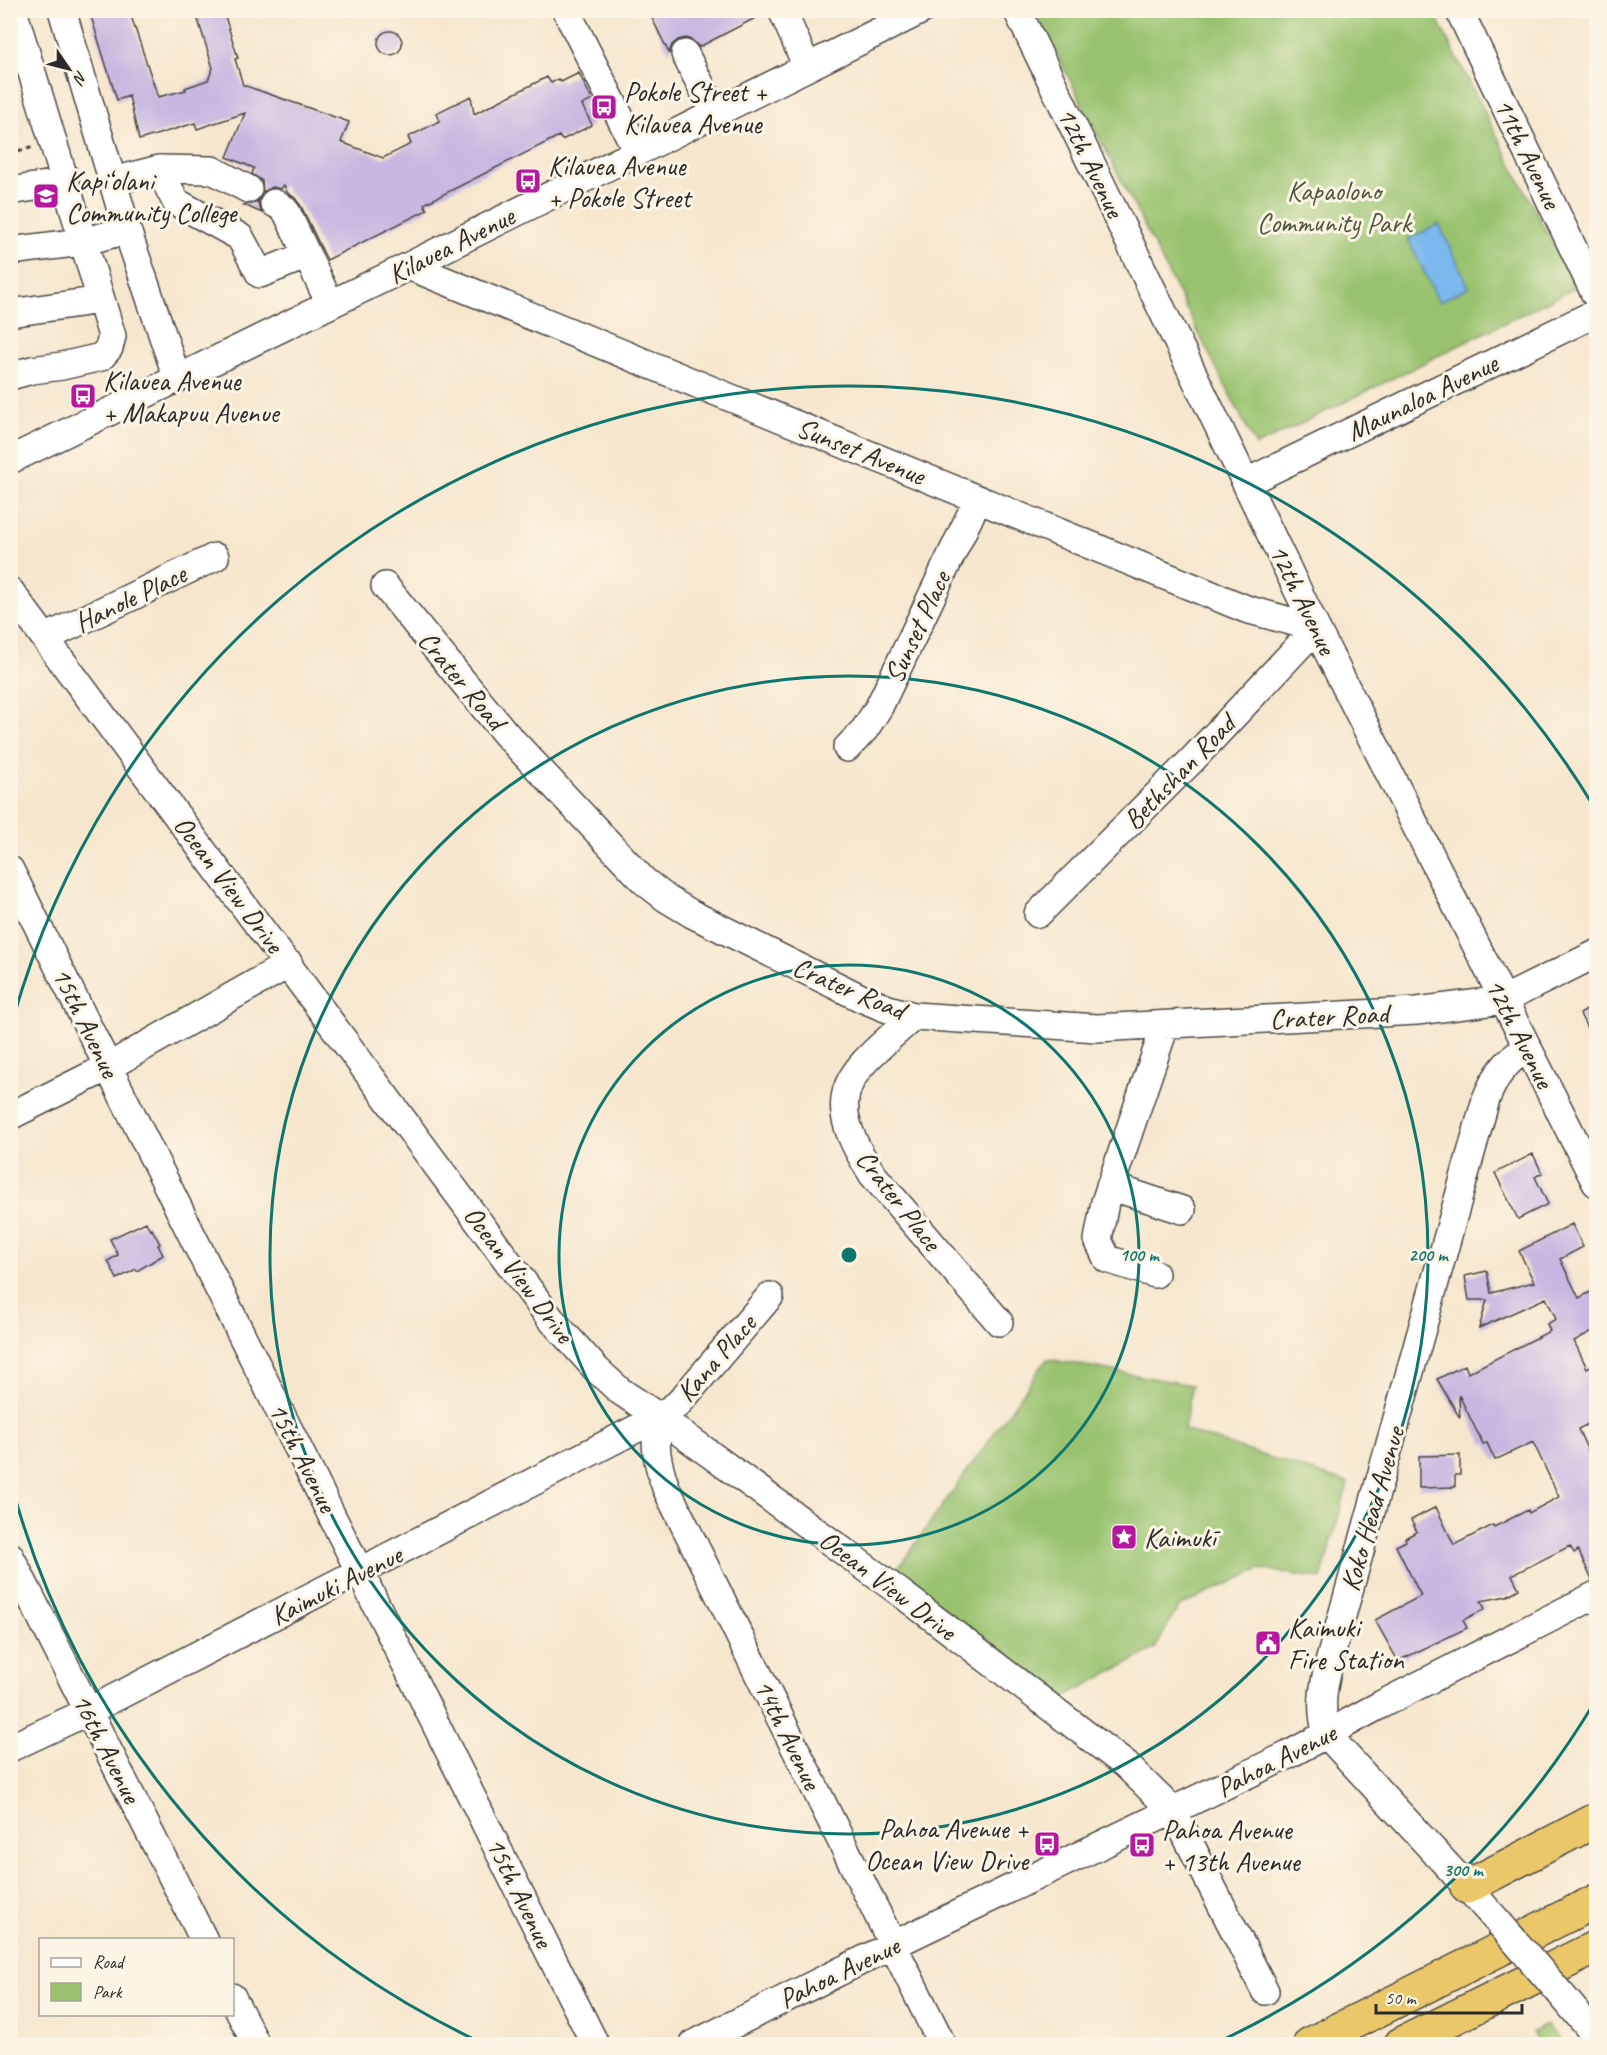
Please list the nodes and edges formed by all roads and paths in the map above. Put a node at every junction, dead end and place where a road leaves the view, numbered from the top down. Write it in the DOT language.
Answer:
graph roads {
  1 [pos="13,10"];
  2 [pos="62,10"];
  3 [pos="566,10"];
  4 [pos="782,10"];
  5 [pos="922,10"];
  6 [pos="1017,10"];
  7 [pos="1459,10"];
  8 [pos="685,54"];
  9 [pos="807,67"];
  10 [pos="715,113"];
  11 [pos="637,151"];
  12 [pos="159,169"];
  13 [pos="112,181"];
  14 [pos="65,182"];
  15 [pos="248,189"];
  16 [pos="10,191"];
  17 [pos="274,203"];
  18 [pos="127,230"];
  19 [pos="82,242"];
  20 [pos="10,251"];
  21 [pos="307,255"];
  22 [pos="409,266"];
  23 [pos="1596,296"];
  24 [pos="101,300"];
  25 [pos="330,304"];
  26 [pos="1596,313"];
  27 [pos="10,314"];
  28 [pos="10,375"];
  29 [pos="177,378"];
  30 [pos="10,460"];
  31 [pos="1247,482"];
  32 [pos="978,499"];
  33 [pos="215,557"];
  34 [pos="385,586"];
  35 [pos="10,591"];
  36 [pos="1316,628"];
  37 [pos="45,638"];
  38 [pos="847,748"];
  39 [pos="10,870"];
  40 [pos="1038,914"];
  41 [pos="1596,954"];
  42 [pos="289,964"];
  43 [pos="1503,1000"];
  44 [pos="914,1016"];
  45 [pos="1165,1026"];
  46 [pos="1527,1048"];
  47 [pos="108,1067"];
  48 [pos="10,1116"];
  49 [pos="1596,1183"];
  50 [pos="1110,1186"];
  51 [pos="1182,1210"];
  52 [pos="1155,1274"];
  53 [pos="770,1296"];
  54 [pos="999,1322"];
  55 [pos="659,1417"];
  56 [pos="10,1556"];
  57 [pos="361,1572"];
  58 [pos="1596,1595"];
  59 [pos="89,1711"];
  60 [pos="1327,1735"];
  61 [pos="10,1748"];
  62 [pos="1174,1812"];
  63 [pos="1596,1820"];
  64 [pos="1467,1887"];
  65 [pos="1596,1901"];
  66 [pos="203,1938"];
  67 [pos="892,1945"];
  68 [pos="1596,1947"];
  69 [pos="1265,1991"];
  70 [pos="234,2001"];
  71 [pos="1594,2029"];
  72 [pos="256,2044"];
  73 [pos="595,2044"];
  74 [pos="694,2044"];
  75 [pos="942,2044"];
  76 [pos="1310,2044"];
  77 [pos="1401,2044"];
  1 -- 14 [label="street"];
  2 -- 13 [label="street"];
  3 -- 11 [label="street"];
  4 -- 9 [label="street"];
  5 -- 9 [label="street, Kilauea Avenue"];
  6 -- 31 [label="street, 12th Avenue"];
  7 -- 23 [label="street, 11th Avenue"];
  8 -- 10 [label="street"];
  9 -- 10 [label="street, Kilauea Avenue"];
  10 -- 11 [label="street, Kilauea Avenue"];
  11 -- 22 [label="street, Kilauea Avenue"];
  12 -- 13 [label="street"];
  12 -- 15 [label="street"];
  12 -- 21 [label="street"];
  13 -- 18 [label="street"];
  14 -- 16 [label="street"];
  14 -- 19 [label="street"];
  17 -- 21 [label="street"];
  18 -- 19 [label="street"];
  18 -- 29 [label="street"];
  19 -- 20 [label="street"];
  19 -- 24 [label="street"];
  21 -- 25 [label="street"];
  22 -- 25 [label="street, Kilauea Avenue"];
  22 -- 32 [label="street, Sunset Avenue"];
  24 -- 27 [label="street"];
  24 -- 28 [label="street"];
  25 -- 29 [label="street, Kilauea Avenue"];
  26 -- 31 [label="street, Maunaloa Avenue"];
  29 -- 30 [label="street, Kilauea Avenue"];
  31 -- 36 [label="street, 12th Avenue"];
  32 -- 36 [label="street, Sunset Avenue"];
  32 -- 38 [label="street, Sunset Place"];
  33 -- 37 [label="street, Hanole Place"];
  34 -- 44 [label="street, Crater Road"];
  35 -- 37 [label="street, Ocean View Drive"];
  36 -- 40 [label="street, Bethshan Road"];
  36 -- 43 [label="street, 12th Avenue"];
  37 -- 42 [label="street, Ocean View Drive"];
  39 -- 47 [label="street, 15th Avenue"];
  41 -- 43 [label="street"];
  42 -- 47 [label="street"];
  42 -- 55 [label="street, Ocean View Drive"];
  43 -- 45 [label="street, Crater Road"];
  43 -- 46 [label="street, 12th Avenue"];
  44 -- 45 [label="street, Crater Road"];
  44 -- 54 [label="street, Crater Place"];
  45 -- 50 [label="street"];
  46 -- 49 [label="street, 12th Avenue"];
  46 -- 60 [label="street, Koko Head Avenue"];
  47 -- 48 [label="street"];
  47 -- 57 [label="street, 15th Avenue"];
  50 -- 51 [label="street"];
  50 -- 52 [label="street"];
  53 -- 55 [label="street, Kana Place"];
  55 -- 57 [label="street, Kaimuki Avenue"];
  55 -- 62 [label="street, Ocean View Drive"];
  55 -- 67 [label="street, 14th Avenue"];
  56 -- 59 [label="street, 16th Avenue"];
  57 -- 59 [label="street, Kaimuki Avenue"];
  57 -- 73 [label="street, 15th Avenue"];
  58 -- 60 [label="street, Pahoa Avenue"];
  59 -- 61 [label="street, Kaimuki Avenue"];
  59 -- 66 [label="street, 16th Avenue"];
  60 -- 62 [label="street, Pahoa Avenue"];
  60 -- 64 [label="street"];
  62 -- 67 [label="street, Pahoa Avenue"];
  62 -- 69 [label="street, Ocean View Drive"];
  63 -- 64 [label="highway"];
  64 -- 71 [label="street, bridge"];
  65 -- 76 [label="highway"];
  67 -- 74 [label="street, Pahoa Avenue"];
  67 -- 75 [label="street, 14th Avenue"];
  68 -- 77 [label="highway"];
  70 -- 72 [label="street"];
}
